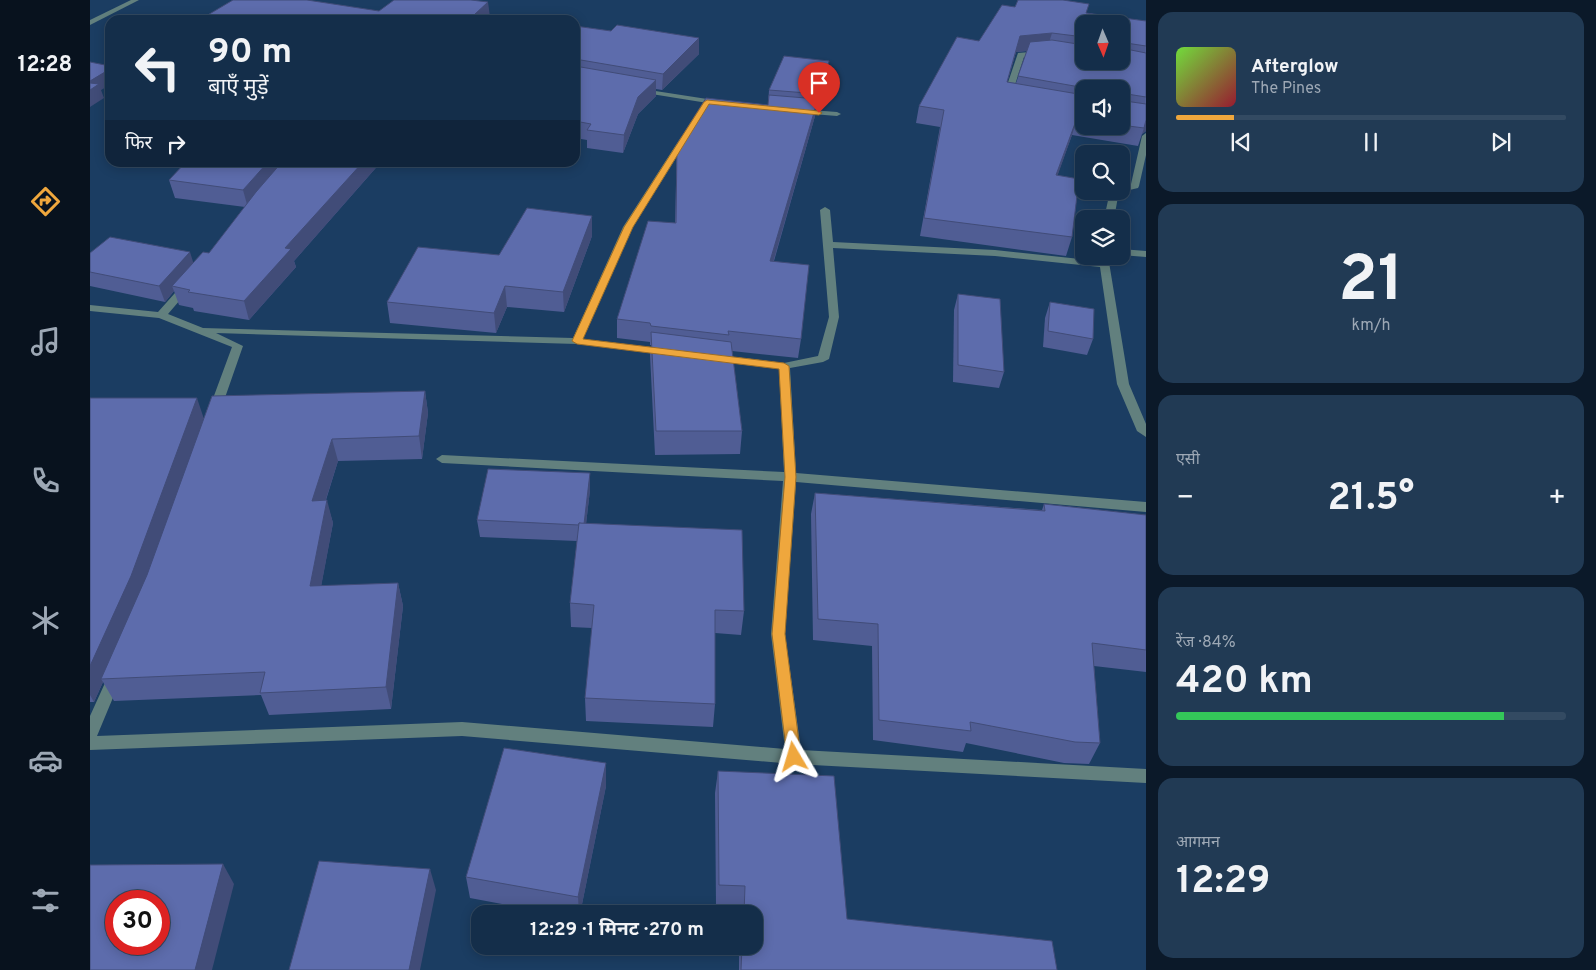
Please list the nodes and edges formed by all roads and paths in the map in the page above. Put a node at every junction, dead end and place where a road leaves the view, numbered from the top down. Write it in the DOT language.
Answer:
graph roads {
  1 [pos="136,0"];
  2 [pos="106,15"];
  3 [pos="105,16"];
  4 [pos="90,23"];
  5 [pos="1047,53"];
  6 [pos="632,88"];
  7 [pos="1017,99"];
  8 [pos="726,104"];
  9 [pos="791,110"];
  10 [pos="837,114"];
  11 [pos="691,127"];
  12 [pos="1146,136"];
  13 [pos="1130,187"];
  14 [pos="825,210"];
  15 [pos="828,245"];
  16 [pos="1130,253"];
  17 [pos="1146,254"];
  18 [pos="1075,258"];
  19 [pos="1105,265"];
  20 [pos="191,280"];
  21 [pos="90,308"];
  22 [pos="161,315"];
  23 [pos="198,330"];
  24 [pos="577,341"];
  25 [pos="676,353"];
  26 [pos="705,357"];
  27 [pos="784,366"];
  28 [pos="211,420"];
  29 [pos="1146,433"];
  30 [pos="442,459"];
  31 [pos="790,477"];
  32 [pos="1146,507"];
  33 [pos="121,661"];
  34 [pos="90,734"];
  35 [pos="90,744"];
  36 [pos="794,757"];
  37 [pos="1146,776"];
  1 -- 2 [label="street"];
  3 -- 4 [label="street"];
  5 -- 7 [label="street"];
  6 -- 8 [label="street"];
  9 -- 10 [label="street"];
  11 -- 24 [label="street"];
  12 -- 13 [label="street"];
  14 -- 15 [label="street"];
  15 -- 18 [label="street"];
  15 -- 27 [label="street"];
  16 -- 17 [label="street"];
  19 -- 29 [label="street"];
  20 -- 22 [label="street"];
  21 -- 22 [label="street"];
  22 -- 23 [label="street"];
  23 -- 24 [label="street"];
  23 -- 28 [label="street"];
  24 -- 25 [label="street"];
  26 -- 27 [label="street"];
  27 -- 31 [label="street"];
  30 -- 31 [label="street"];
  31 -- 32 [label="street"];
  31 -- 36 [label="street"];
  33 -- 34 [label="street"];
  35 -- 36 [label="street"];
  36 -- 37 [label="street"];
}
